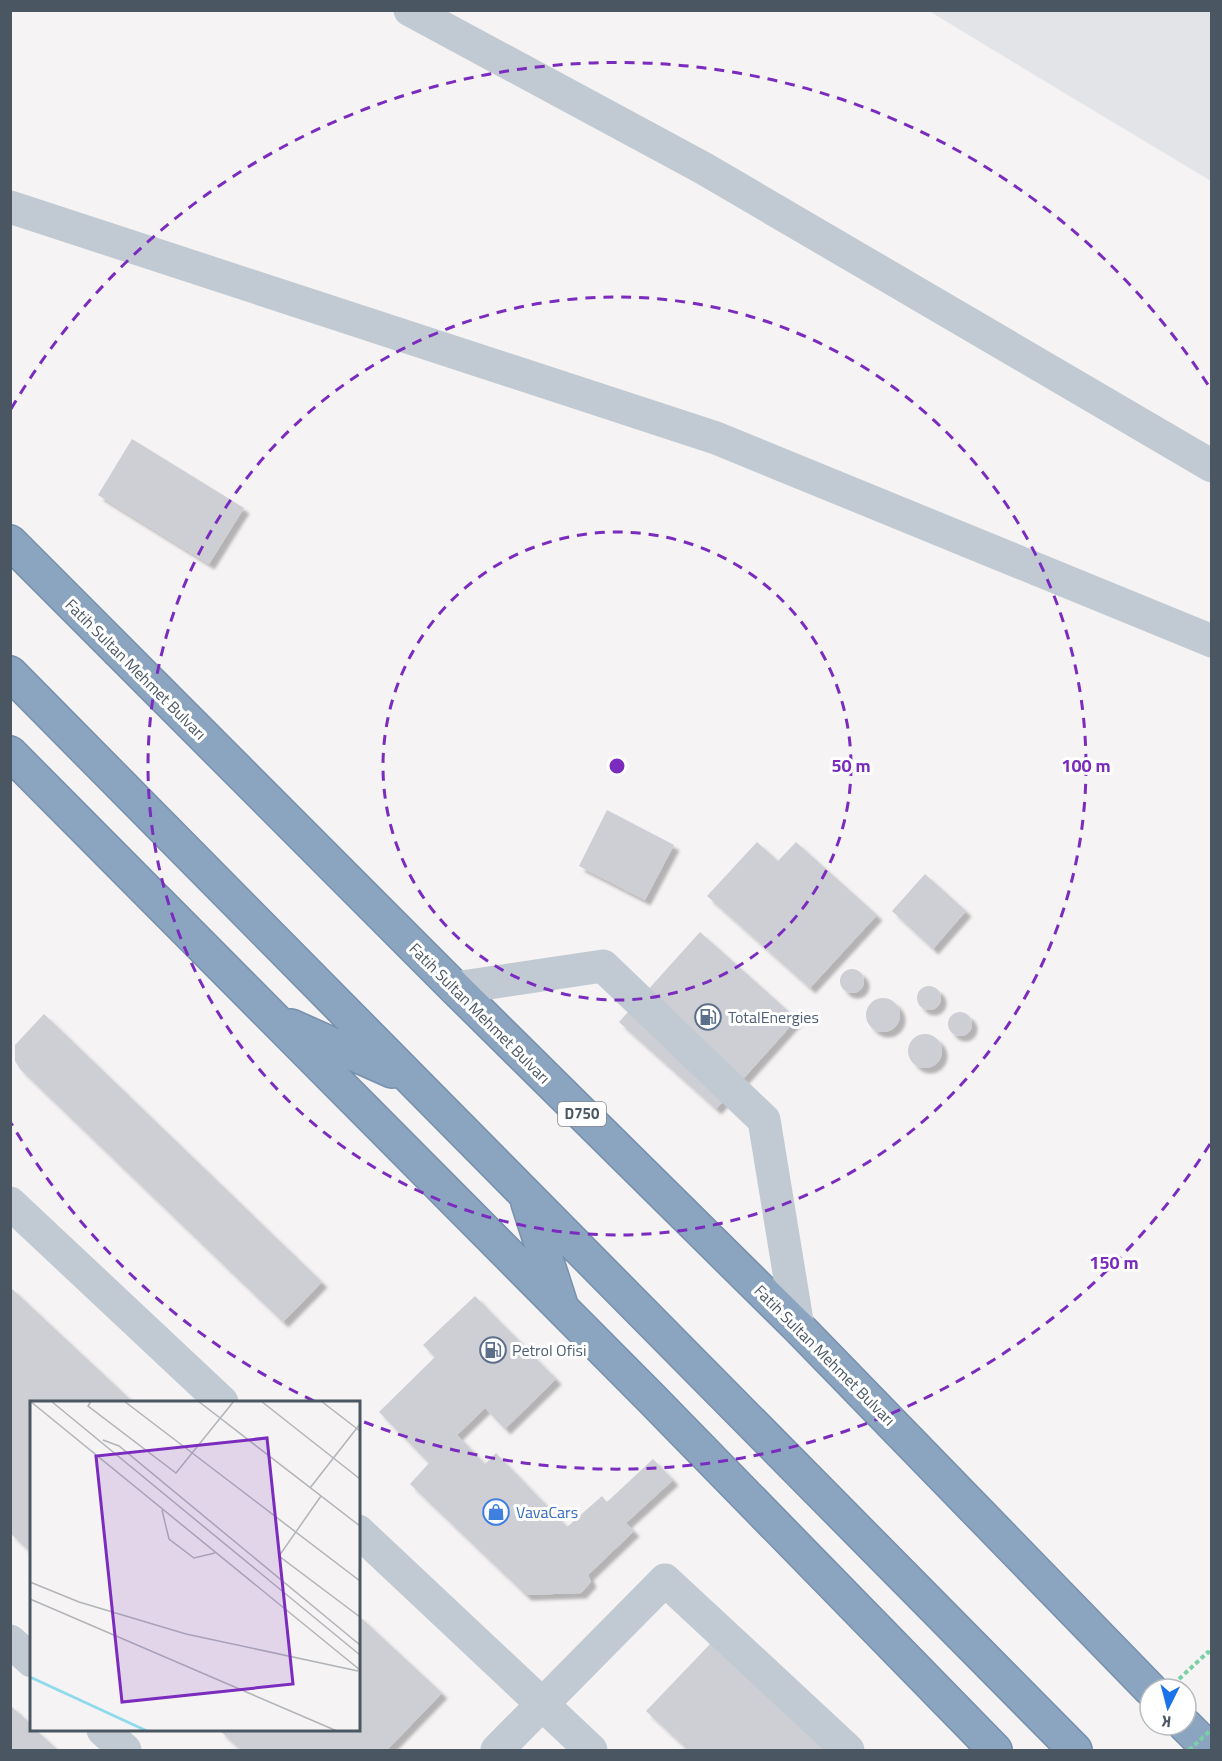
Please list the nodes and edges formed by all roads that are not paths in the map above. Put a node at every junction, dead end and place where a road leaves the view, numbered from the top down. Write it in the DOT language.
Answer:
graph roads {
  1 [pos="410,10"];
  2 [pos="10,207"];
  3 [pos="1212,466"];
  4 [pos="10,542"];
  5 [pos="1212,641"];
  6 [pos="10,673"];
  7 [pos="10,753"];
  8 [pos="454,988"];
  9 [pos="273,1018"];
  10 [pos="410,1079"];
  11 [pos="525,1195"];
  12 [pos="10,1203"];
  13 [pos="562,1309"];
  14 [pos="798,1327"];
  15 [pos="221,1401"];
  16 [pos="360,1533"];
  17 [pos="10,1641"];
  18 [pos="30,1659"];
  19 [pos="1155,1677"];
  20 [pos="543,1704"];
  21 [pos="104,1731"];
  22 [pos="1197,1737"];
  23 [pos="125,1750"];
  24 [pos="497,1750"];
  25 [pos="591,1750"];
  26 [pos="848,1750"];
  27 [pos="995,1750"];
  28 [pos="1075,1750"];
  29 [pos="1210,1750"];
  1 -- 3 [label="street"];
  2 -- 5 [label="street"];
  4 -- 8 [label="highway, Fatih Sultan Mehmet Bulvarı / D750"];
  6 -- 10 [label="highway"];
  7 -- 9 [label="highway"];
  8 -- 14 [label="highway, Fatih Sultan Mehmet Bulvarı / D750"];
  8 -- 14 [label="street"];
  9 -- 10 [label="highway"];
  9 -- 13 [label="highway"];
  10 -- 11 [label="highway"];
  11 -- 13 [label="highway"];
  11 -- 28 [label="highway"];
  12 -- 15 [label="street"];
  13 -- 27 [label="highway"];
  14 -- 19 [label="highway, Fatih Sultan Mehmet Bulvarı / D750"];
  16 -- 20 [label="street"];
  17 -- 18 [label="street"];
  20 -- 24 [label="street"];
  20 -- 25 [label="street"];
  20 -- 26 [label="street"];
  21 -- 23 [label="street"];
  22 -- 29 [label="highway"];
}
